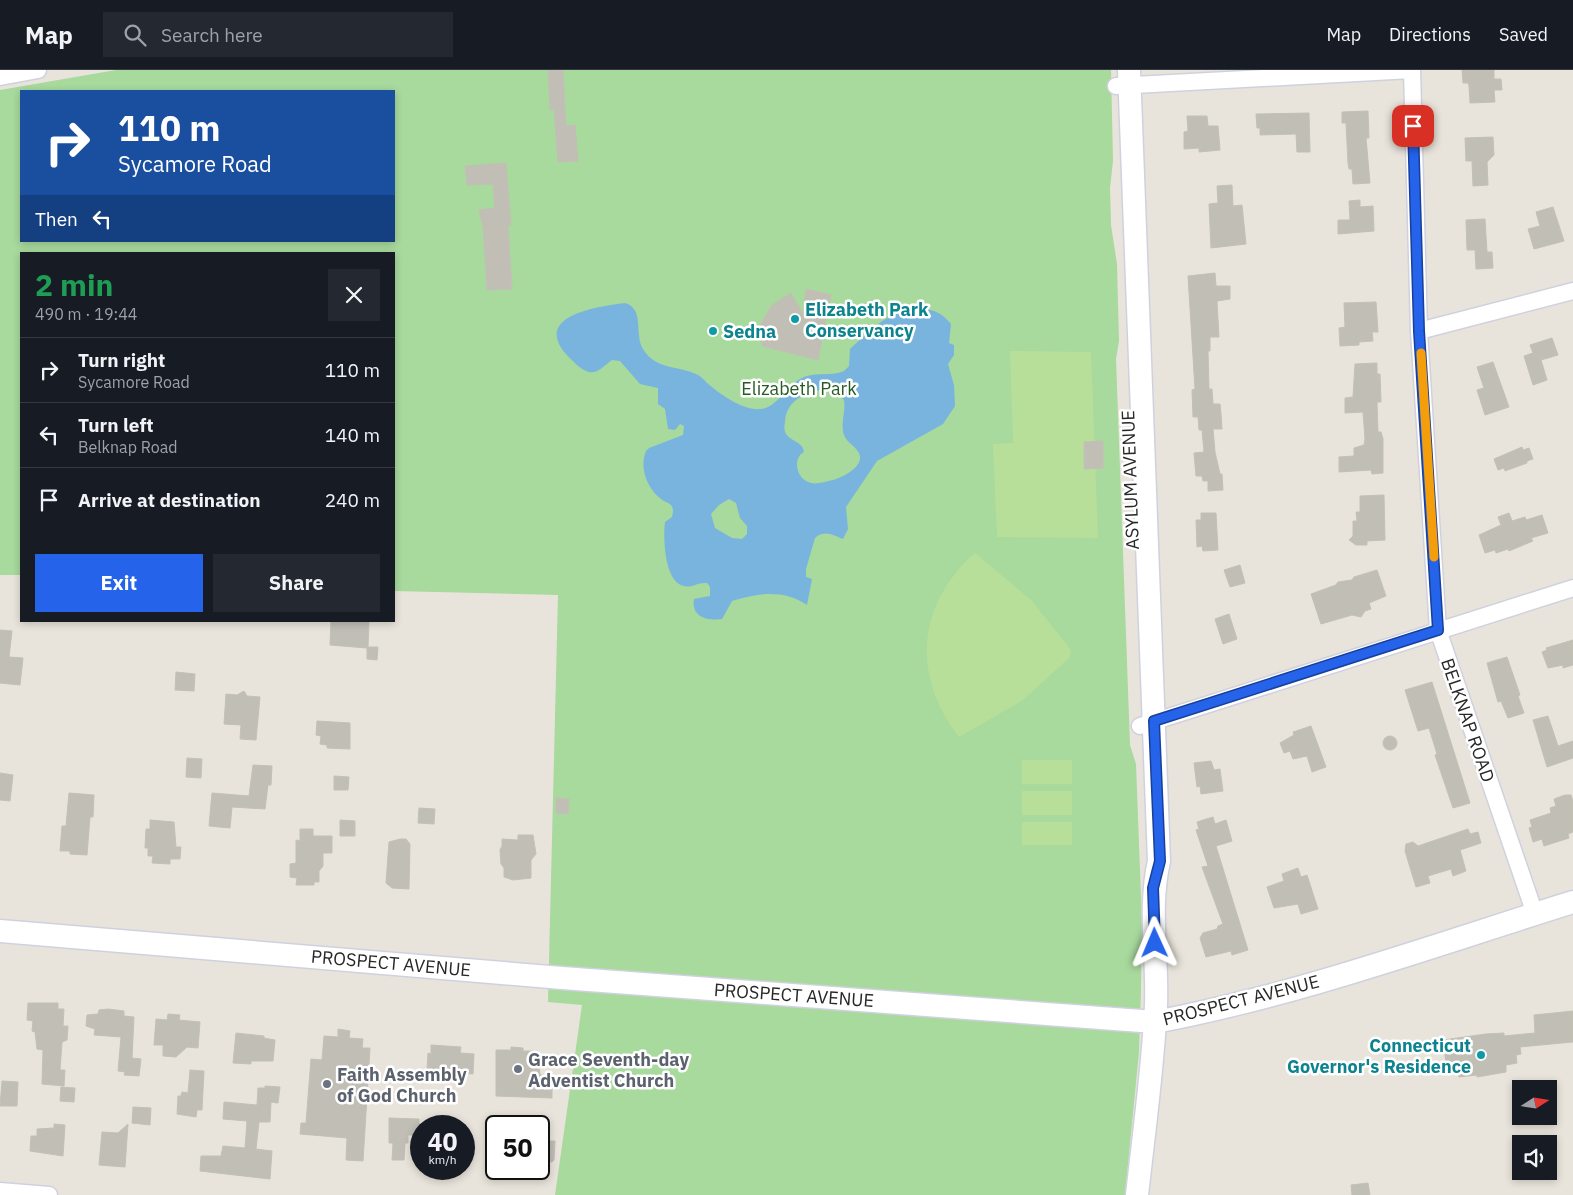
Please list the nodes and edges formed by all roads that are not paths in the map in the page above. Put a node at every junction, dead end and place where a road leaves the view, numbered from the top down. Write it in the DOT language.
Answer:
graph roads {
  1 [pos="38,70"];
  2 [pos="1412,70"];
  3 [pos="0,77"];
  4 [pos="1123,78"];
  5 [pos="1573,291"];
  6 [pos="1419,331"];
  7 [pos="1573,588"];
  8 [pos="1438,630"];
  9 [pos="1147,723"];
  10 [pos="1573,902"];
  11 [pos="1534,914"];
  12 [pos="0,931"];
  13 [pos="1155,1022"];
  14 [pos="0,1191"];
  15 [pos="49,1195"];
  16 [pos="1137,1195"];
  1 -- 3 [label="street"];
  2 -- 4 [label="street"];
  2 -- 6 [label="street, BELKNAP ROAD"];
  4 -- 9 [label="main road, ASYLUM AVENUE"];
  5 -- 6 [label="street"];
  6 -- 8 [label="street, BELKNAP ROAD"];
  7 -- 8 [label="street"];
  8 -- 9 [label="street"];
  8 -- 11 [label="street, BELKNAP ROAD"];
  9 -- 13 [label="main road, ASYLUM AVENUE"];
  10 -- 11 [label="main road, PROSPECT AVENUE"];
  11 -- 13 [label="main road, PROSPECT AVENUE"];
  12 -- 13 [label="main road, PROSPECT AVENUE"];
  13 -- 16 [label="main road, ASYLUM AVENUE"];
  14 -- 15 [label="street"];
}
